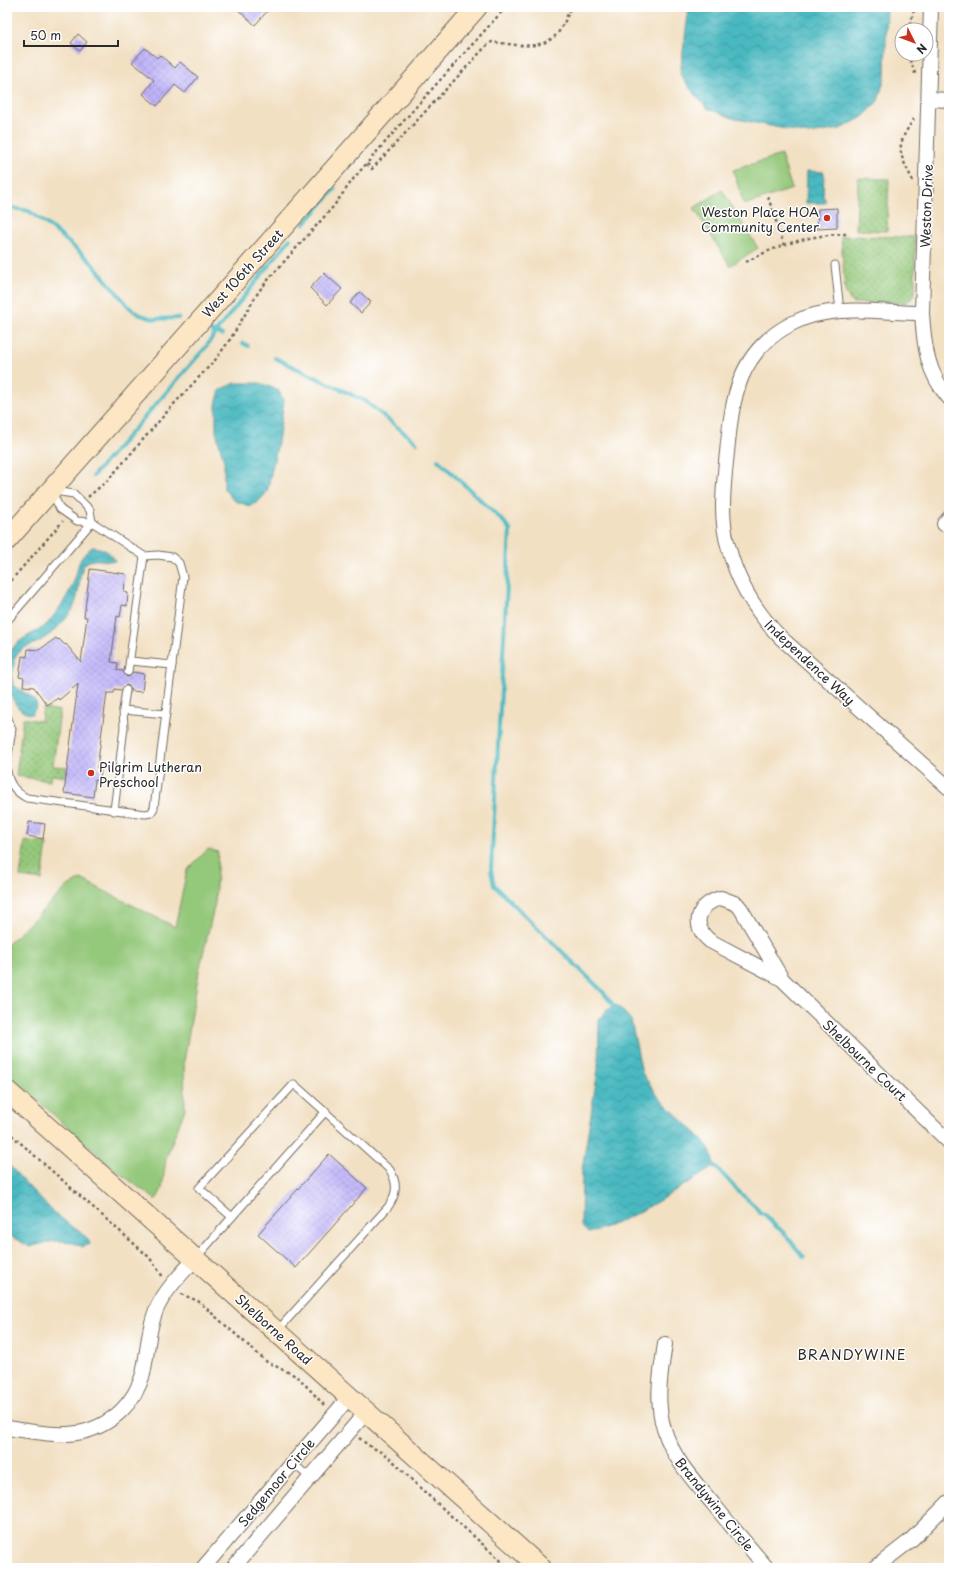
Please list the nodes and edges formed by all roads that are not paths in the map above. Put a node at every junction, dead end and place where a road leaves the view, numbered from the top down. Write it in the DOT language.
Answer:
graph roads {
  1 [pos="477,7"];
  2 [pos="931,7"];
  3 [pos="930,99"];
  4 [pos="949,100"];
  5 [pos="835,264"];
  6 [pos="840,311"];
  7 [pos="922,313"];
  8 [pos="949,398"];
  9 [pos="51,491"];
  10 [pos="92,522"];
  11 [pos="7,540"];
  12 [pos="144,556"];
  13 [pos="7,621"];
  14 [pos="130,661"];
  15 [pos="172,665"];
  16 [pos="128,672"];
  17 [pos="126,690"];
  18 [pos="123,710"];
  19 [pos="166,714"];
  20 [pos="7,716"];
  21 [pos="7,762"];
  22 [pos="7,771"];
  23 [pos="949,788"];
  24 [pos="114,811"];
  25 [pos="782,979"];
  26 [pos="7,1091"];
  27 [pos="326,1112"];
  28 [pos="949,1142"];
  29 [pos="232,1217"];
  30 [pos="196,1258"];
  31 [pos="276,1331"];
  32 [pos="665,1344"];
  33 [pos="350,1396"];
  34 [pos="367,1411"];
  35 [pos="7,1428"];
  36 [pos="293,1463"];
  37 [pos="310,1478"];
  38 [pos="949,1502"];
  39 [pos="203,1568"];
  40 [pos="233,1568"];
  41 [pos="541,1568"];
  42 [pos="767,1568"];
  43 [pos="875,1568"];
  1 -- 9 [label="street, West 106th Street"];
  2 -- 3 [label="street, Weston Drive"];
  3 -- 4 [label="street"];
  3 -- 7 [label="street, Weston Drive"];
  5 -- 6 [label="lane"];
  6 -- 7 [label="street, Independence Way"];
  6 -- 23 [label="street, Independence Way"];
  7 -- 8 [label="street, Weston Drive"];
  9 -- 10 [label="lane"];
  9 -- 10 [label="lane"];
  9 -- 11 [label="street, West 106th Street"];
  10 -- 12 [label="lane"];
  10 -- 13 [label="lane"];
  12 -- 14 [label="lane"];
  12 -- 15 [label="lane"];
  14 -- 15 [label="lane"];
  14 -- 16 [label="lane"];
  15 -- 19 [label="lane"];
  17 -- 18 [label="lane"];
  18 -- 19 [label="lane"];
  18 -- 24 [label="lane"];
  19 -- 24 [label="lane"];
  20 -- 21 [label="lane"];
  22 -- 24 [label="lane"];
  25 -- 25 [label="street, Shelbourne Court"];
  25 -- 28 [label="street, Shelbourne Court"];
  26 -- 30 [label="street, Shelborne Road"];
  27 -- 29 [label="lane"];
  27 -- 29 [label="lane"];
  27 -- 31 [label="lane"];
  29 -- 30 [label="lane"];
  30 -- 31 [label="street, Shelborne Road"];
  30 -- 35 [label="street"];
  31 -- 33 [label="street, Shelborne Road"];
  32 -- 42 [label="street, Brandywine Circle"];
  33 -- 34 [label="street, Shelborne Road"];
  33 -- 36 [label="street, Sedgemoor Circle"];
  34 -- 37 [label="street, Sedgemoor Circle"];
  34 -- 41 [label="street, Shelborne Road"];
  36 -- 37 [label="lane"];
  36 -- 39 [label="street, Sedgemoor Circle"];
  37 -- 40 [label="street, Sedgemoor Circle"];
  38 -- 43 [label="street"];
}
